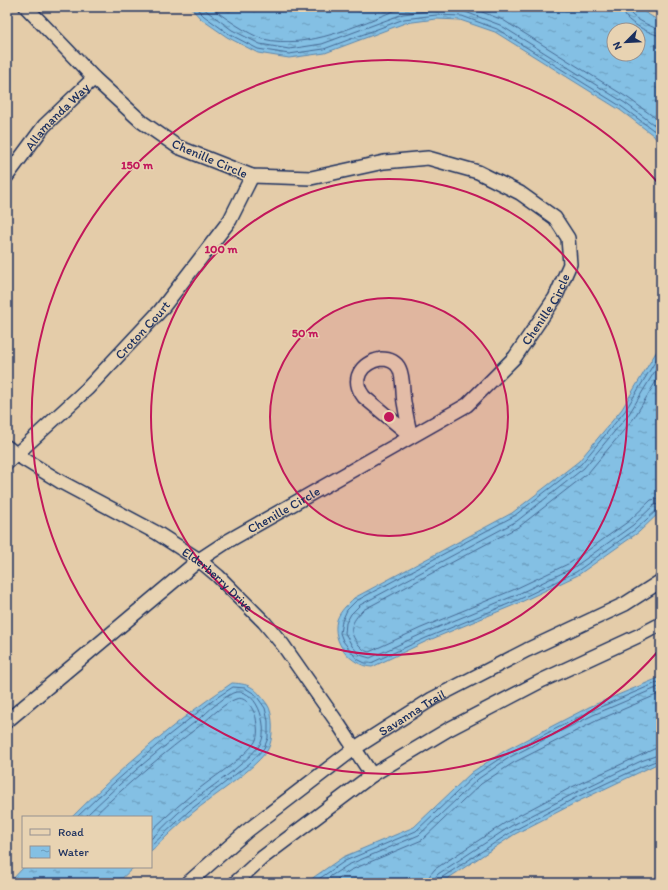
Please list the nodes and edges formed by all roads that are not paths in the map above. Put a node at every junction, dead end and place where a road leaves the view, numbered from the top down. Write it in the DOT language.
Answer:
graph roads {
  1 [pos="26,7"];
  2 [pos="94,78"];
  3 [pos="7,176"];
  4 [pos="252,176"];
  5 [pos="411,436"];
  6 [pos="10,455"];
  7 [pos="199,560"];
  8 [pos="661,581"];
  9 [pos="661,624"];
  10 [pos="7,721"];
  11 [pos="355,748"];
  12 [pos="372,774"];
  13 [pos="188,883"];
  14 [pos="234,883"];
  1 -- 2 [label="street, Chenille Circle"];
  2 -- 3 [label="street, Allamanda Way"];
  2 -- 4 [label="street, Chenille Circle"];
  4 -- 5 [label="street, Chenille Circle"];
  4 -- 6 [label="street, Croton Court"];
  5 -- 5 [label="street"];
  5 -- 7 [label="street, Chenille Circle"];
  6 -- 7 [label="street, Elderberry Drive"];
  7 -- 10 [label="street, Chenille Circle"];
  7 -- 11 [label="street, Elderberry Drive"];
  8 -- 11 [label="street, Savanna Trail"];
  9 -- 12 [label="street"];
  11 -- 12 [label="street, Elderberry Drive"];
  11 -- 13 [label="street, Savanna Trail"];
  12 -- 14 [label="street"];
}
